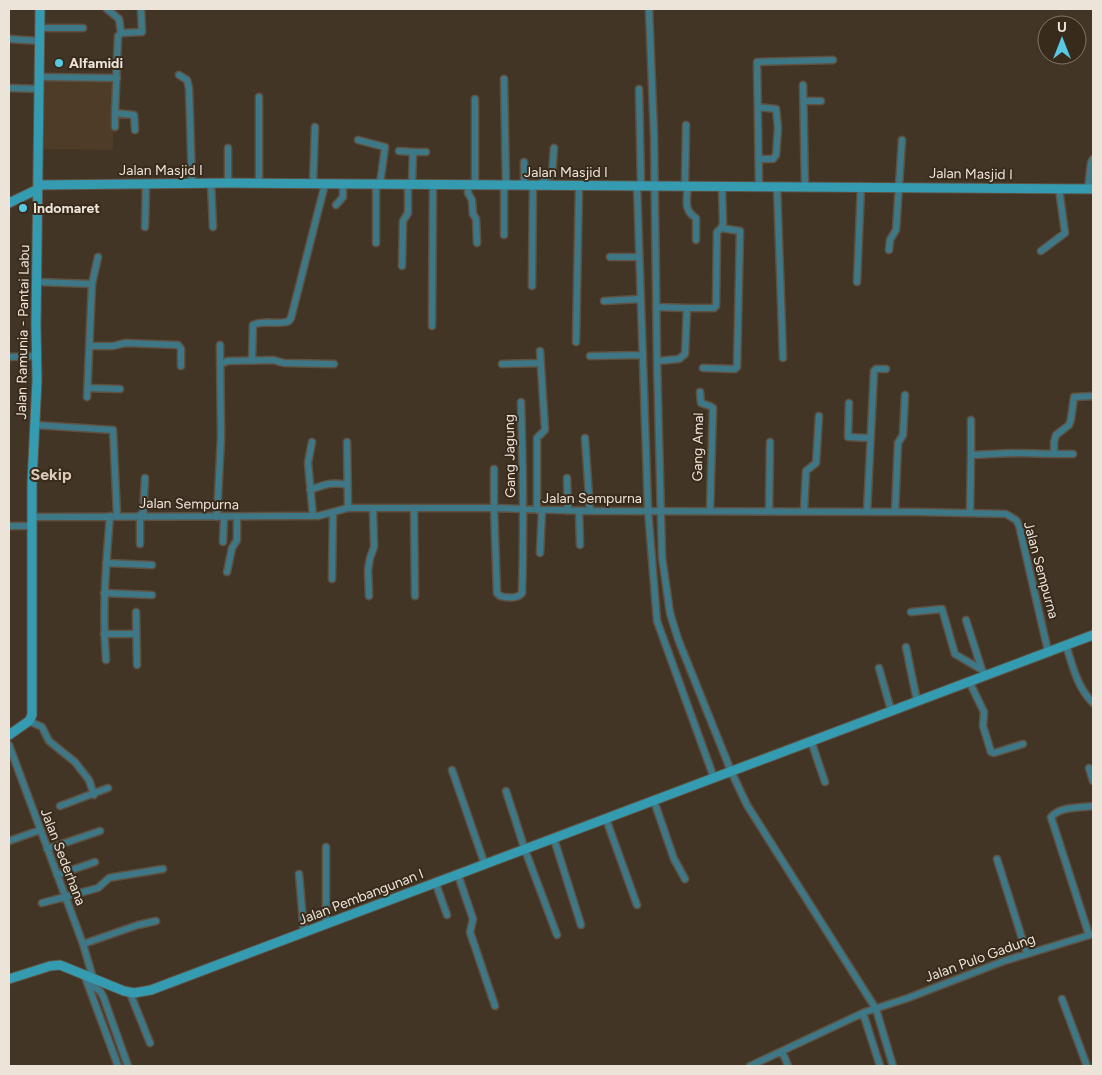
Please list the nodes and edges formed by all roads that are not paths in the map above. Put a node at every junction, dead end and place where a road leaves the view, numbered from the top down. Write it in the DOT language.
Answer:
graph roads {
  1 [pos="40,9"];
  2 [pos="107,9"];
  3 [pos="141,9"];
  4 [pos="649,9"];
  5 [pos="40,28"];
  6 [pos="83,28"];
  7 [pos="121,33"];
  8 [pos="9,39"];
  9 [pos="40,41"];
  10 [pos="833,60"];
  11 [pos="179,75"];
  12 [pos="40,77"];
  13 [pos="117,78"];
  14 [pos="504,79"];
  15 [pos="803,85"];
  16 [pos="9,88"];
  17 [pos="40,89"];
  18 [pos="639,89"];
  19 [pos="259,97"];
  20 [pos="474,99"];
  21 [pos="804,101"];
  22 [pos="821,101"];
  23 [pos="758,107"];
  24 [pos="115,113"];
  25 [pos="686,125"];
  26 [pos="115,126"];
  27 [pos="315,127"];
  28 [pos="135,130"];
  29 [pos="358,140"];
  30 [pos="902,140"];
  31 [pos="228,148"];
  32 [pos="554,148"];
  33 [pos="400,151"];
  34 [pos="413,152"];
  35 [pos="426,152"];
  36 [pos="759,159"];
  37 [pos="1093,159"];
  38 [pos="524,162"];
  39 [pos="192,183"];
  40 [pos="211,183"];
  41 [pos="228,183"];
  42 [pos="146,184"];
  43 [pos="260,184"];
  44 [pos="313,184"];
  45 [pos="325,184"];
  46 [pos="343,184"];
  47 [pos="378,184"];
  48 [pos="433,184"];
  49 [pos="471,184"];
  50 [pos="410,185"];
  51 [pos="505,185"];
  52 [pos="533,185"];
  53 [pos="687,185"];
  54 [pos="579,186"];
  55 [pos="646,186"];
  56 [pos="722,186"];
  57 [pos="760,186"];
  58 [pos="777,186"];
  59 [pos="805,186"];
  60 [pos="861,186"];
  61 [pos="38,187"];
  62 [pos="900,187"];
  63 [pos="1059,189"];
  64 [pos="1090,189"];
  65 [pos="9,203"];
  66 [pos="336,205"];
  67 [pos="145,227"];
  68 [pos="213,227"];
  69 [pos="722,228"];
  70 [pos="504,235"];
  71 [pos="696,240"];
  72 [pos="376,243"];
  73 [pos="477,243"];
  74 [pos="889,250"];
  75 [pos="1041,251"];
  76 [pos="98,257"];
  77 [pos="610,257"];
  78 [pos="639,257"];
  79 [pos="402,266"];
  80 [pos="38,282"];
  81 [pos="857,282"];
  82 [pos="92,284"];
  83 [pos="532,286"];
  84 [pos="640,299"];
  85 [pos="604,301"];
  86 [pos="656,307"];
  87 [pos="687,308"];
  88 [pos="432,326"];
  89 [pos="576,342"];
  90 [pos="90,346"];
  91 [pos="220,346"];
  92 [pos="540,351"];
  93 [pos="643,354"];
  94 [pos="36,356"];
  95 [pos="590,356"];
  96 [pos="9,357"];
  97 [pos="783,358"];
  98 [pos="252,360"];
  99 [pos="657,361"];
  100 [pos="541,363"];
  101 [pos="220,364"];
  102 [pos="334,364"];
  103 [pos="502,364"];
  104 [pos="182,366"];
  105 [pos="703,368"];
  106 [pos="886,370"];
  107 [pos="88,388"];
  108 [pos="120,389"];
  109 [pos="700,392"];
  110 [pos="905,395"];
  111 [pos="1093,396"];
  112 [pos="87,397"];
  113 [pos="646,397"];
  114 [pos="657,397"];
  115 [pos="522,402"];
  116 [pos="849,403"];
  117 [pos="819,416"];
  118 [pos="971,420"];
  119 [pos="35,425"];
  120 [pos="585,438"];
  121 [pos="869,438"];
  122 [pos="312,442"];
  123 [pos="347,442"];
  124 [pos="770,442"];
  125 [pos="1054,454"];
  126 [pos="1073,454"];
  127 [pos="971,455"];
  128 [pos="494,469"];
  129 [pos="145,478"];
  130 [pos="567,478"];
  131 [pos="347,485"];
  132 [pos="310,490"];
  133 [pos="348,508"];
  134 [pos="373,508"];
  135 [pos="494,508"];
  136 [pos="414,509"];
  137 [pos="524,510"];
  138 [pos="540,510"];
  139 [pos="649,510"];
  140 [pos="568,511"];
  141 [pos="579,511"];
  142 [pos="590,511"];
  143 [pos="659,511"];
  144 [pos="710,511"];
  145 [pos="804,511"];
  146 [pos="769,512"];
  147 [pos="867,512"];
  148 [pos="895,512"];
  149 [pos="332,513"];
  150 [pos="970,513"];
  151 [pos="142,515"];
  152 [pos="113,516"];
  153 [pos="313,516"];
  154 [pos="33,517"];
  155 [pos="220,517"];
  156 [pos="237,517"];
  157 [pos="9,526"];
  158 [pos="32,526"];
  159 [pos="222,542"];
  160 [pos="140,544"];
  161 [pos="580,545"];
  162 [pos="540,553"];
  163 [pos="106,563"];
  164 [pos="152,565"];
  165 [pos="227,572"];
  166 [pos="332,580"];
  167 [pos="104,594"];
  168 [pos="152,595"];
  169 [pos="369,596"];
  170 [pos="415,596"];
  171 [pos="136,612"];
  172 [pos="911,612"];
  173 [pos="966,620"];
  174 [pos="104,634"];
  175 [pos="136,634"];
  176 [pos="1093,635"];
  177 [pos="1066,645"];
  178 [pos="906,647"];
  179 [pos="1048,651"];
  180 [pos="106,660"];
  181 [pos="137,665"];
  182 [pos="879,668"];
  183 [pos="984,672"];
  184 [pos="969,681"];
  185 [pos="917,701"];
  186 [pos="1093,703"];
  187 [pos="890,710"];
  188 [pos="29,722"];
  189 [pos="9,735"];
  190 [pos="811,741"];
  191 [pos="1023,744"];
  192 [pos="9,745"];
  193 [pos="1089,768"];
  194 [pos="452,770"];
  195 [pos="723,774"];
  196 [pos="1093,781"];
  197 [pos="825,782"];
  198 [pos="108,788"];
  199 [pos="506,791"];
  200 [pos="94,794"];
  201 [pos="654,802"];
  202 [pos="60,806"];
  203 [pos="1093,806"];
  204 [pos="606,819"];
  205 [pos="40,830"];
  206 [pos="100,831"];
  207 [pos="554,838"];
  208 [pos="9,841"];
  209 [pos="326,847"];
  210 [pos="47,849"];
  211 [pos="525,850"];
  212 [pos="997,859"];
  213 [pos="94,862"];
  214 [pos="485,865"];
  215 [pos="163,869"];
  216 [pos="299,874"];
  217 [pos="57,875"];
  218 [pos="458,875"];
  219 [pos="685,879"];
  220 [pos="436,884"];
  221 [pos="65,897"];
  222 [pos="42,903"];
  223 [pos="637,905"];
  224 [pos="447,914"];
  225 [pos="156,921"];
  226 [pos="326,925"];
  227 [pos="581,925"];
  228 [pos="304,934"];
  229 [pos="557,935"];
  230 [pos="1091,935"];
  231 [pos="83,944"];
  232 [pos="1026,954"];
  233 [pos="88,978"];
  234 [pos="9,979"];
  235 [pos="130,993"];
  236 [pos="1062,999"];
  237 [pos="495,1006"];
  238 [pos="874,1009"];
  239 [pos="864,1012"];
  240 [pos="150,1043"];
  241 [pos="782,1051"];
  242 [pos="118,1066"];
  243 [pos="128,1066"];
  244 [pos="750,1066"];
  245 [pos="788,1066"];
  246 [pos="880,1066"];
  247 [pos="893,1066"];
  248 [pos="1087,1066"];
  1 -- 5 [label="main road, Jalan Ramunia - Pantai Labu"];
  2 -- 7 [label="street"];
  3 -- 7 [label="street"];
  4 -- 55 [label="street"];
  5 -- 6 [label="street"];
  5 -- 9 [label="main road, Jalan Ramunia - Pantai Labu"];
  7 -- 13 [label="street"];
  8 -- 9 [label="street"];
  9 -- 12 [label="main road, Jalan Ramunia - Pantai Labu"];
  10 -- 23 [label="street"];
  11 -- 39 [label="street"];
  12 -- 13 [label="street"];
  12 -- 17 [label="main road, Jalan Ramunia - Pantai Labu"];
  13 -- 24 [label="street"];
  14 -- 51 [label="street"];
  15 -- 21 [label="street"];
  16 -- 17 [label="street"];
  17 -- 61 [label="main road, Jalan Ramunia - Pantai Labu"];
  18 -- 55 [label="street"];
  19 -- 43 [label="street"];
  20 -- 49 [label="street"];
  21 -- 22 [label="street"];
  21 -- 59 [label="street"];
  23 -- 36 [label="street"];
  23 -- 36 [label="street"];
  24 -- 26 [label="street"];
  24 -- 28 [label="street"];
  25 -- 53 [label="street"];
  27 -- 44 [label="street"];
  29 -- 47 [label="street"];
  30 -- 62 [label="street"];
  31 -- 41 [label="street"];
  32 -- 52 [label="street"];
  33 -- 34 [label="street"];
  34 -- 35 [label="street"];
  34 -- 50 [label="street"];
  36 -- 57 [label="street"];
  37 -- 64 [label="street"];
  38 -- 52 [label="street"];
  39 -- 40 [label="main road, Jalan Masjid I"];
  39 -- 42 [label="main road, Jalan Masjid I"];
  40 -- 41 [label="main road, Jalan Masjid I"];
  40 -- 68 [label="street"];
  41 -- 43 [label="main road, Jalan Masjid I"];
  42 -- 61 [label="main road, Jalan Masjid I"];
  42 -- 67 [label="street"];
  43 -- 44 [label="main road, Jalan Masjid I"];
  44 -- 45 [label="main road, Jalan Masjid I"];
  45 -- 46 [label="main road, Jalan Masjid I"];
  45 -- 98 [label="street"];
  46 -- 47 [label="main road, Jalan Masjid I"];
  46 -- 66 [label="street"];
  47 -- 50 [label="main road, Jalan Masjid I"];
  47 -- 72 [label="street"];
  48 -- 49 [label="main road, Jalan Masjid I"];
  48 -- 50 [label="main road, Jalan Masjid I"];
  48 -- 88 [label="street"];
  49 -- 51 [label="main road, Jalan Masjid I"];
  49 -- 73 [label="street"];
  50 -- 79 [label="street"];
  51 -- 52 [label="main road, Jalan Masjid I"];
  51 -- 70 [label="street"];
  52 -- 54 [label="main road, Jalan Masjid I"];
  52 -- 83 [label="street"];
  53 -- 55 [label="main road, Jalan Masjid I"];
  53 -- 56 [label="main road, Jalan Masjid I"];
  53 -- 71 [label="street"];
  54 -- 55 [label="main road, Jalan Masjid I"];
  54 -- 89 [label="street"];
  55 -- 78 [label="street"];
  55 -- 86 [label="street"];
  56 -- 57 [label="main road, Jalan Masjid I"];
  56 -- 69 [label="street"];
  57 -- 58 [label="main road, Jalan Masjid I"];
  58 -- 59 [label="main road, Jalan Masjid I"];
  58 -- 97 [label="street"];
  59 -- 60 [label="main road, Jalan Masjid I"];
  60 -- 62 [label="main road, Jalan Masjid I"];
  60 -- 81 [label="street"];
  61 -- 65 [label="main road"];
  61 -- 80 [label="main road, Jalan Ramunia - Pantai Labu"];
  62 -- 63 [label="main road, Jalan Masjid I"];
  62 -- 74 [label="street"];
  63 -- 64 [label="main road, Jalan Masjid I"];
  63 -- 75 [label="street"];
  69 -- 87 [label="street"];
  69 -- 105 [label="street"];
  76 -- 82 [label="street"];
  77 -- 78 [label="street"];
  78 -- 84 [label="street"];
  80 -- 82 [label="street"];
  80 -- 94 [label="main road, Jalan Ramunia - Pantai Labu"];
  82 -- 90 [label="street"];
  84 -- 85 [label="street"];
  84 -- 93 [label="street"];
  86 -- 87 [label="street"];
  86 -- 99 [label="street"];
  87 -- 99 [label="street"];
  90 -- 104 [label="street"];
  90 -- 107 [label="street"];
  91 -- 101 [label="street"];
  92 -- 100 [label="street"];
  93 -- 95 [label="street"];
  93 -- 113 [label="street"];
  94 -- 96 [label="street"];
  94 -- 119 [label="main road, Jalan Ramunia - Pantai Labu"];
  98 -- 101 [label="street"];
  98 -- 102 [label="street"];
  99 -- 114 [label="street"];
  100 -- 103 [label="street"];
  100 -- 138 [label="street"];
  101 -- 155 [label="street"];
  106 -- 121 [label="street"];
  107 -- 108 [label="street"];
  107 -- 112 [label="street"];
  109 -- 144 [label="street, Gang Amal"];
  110 -- 148 [label="street"];
  111 -- 125 [label="street"];
  113 -- 114 [label="street"];
  113 -- 139 [label="street"];
  114 -- 143 [label="street"];
  115 -- 137 [label="street, Gang Jagung"];
  116 -- 121 [label="street"];
  117 -- 145 [label="street"];
  118 -- 127 [label="street"];
  119 -- 152 [label="street"];
  119 -- 154 [label="main road, Jalan Ramunia - Pantai Labu"];
  120 -- 142 [label="street"];
  121 -- 147 [label="street"];
  122 -- 132 [label="street"];
  123 -- 131 [label="street"];
  124 -- 146 [label="street"];
  125 -- 126 [label="street"];
  125 -- 127 [label="street"];
  127 -- 150 [label="street"];
  128 -- 135 [label="street"];
  129 -- 151 [label="street"];
  130 -- 140 [label="street"];
  131 -- 132 [label="street"];
  131 -- 133 [label="street"];
  132 -- 153 [label="street"];
  133 -- 134 [label="street, Jalan Sempurna"];
  133 -- 149 [label="street, Jalan Sempurna"];
  134 -- 136 [label="street, Jalan Sempurna"];
  134 -- 169 [label="street"];
  135 -- 136 [label="street, Jalan Sempurna"];
  135 -- 137 [label="street, Jalan Sempurna"];
  135 -- 137 [label="street, Gang Jagung"];
  136 -- 170 [label="street"];
  137 -- 138 [label="street, Jalan Sempurna"];
  138 -- 140 [label="street, Jalan Sempurna"];
  138 -- 162 [label="street"];
  139 -- 142 [label="street, Jalan Sempurna"];
  139 -- 143 [label="street, Jalan Sempurna"];
  139 -- 195 [label="street"];
  140 -- 141 [label="street, Jalan Sempurna"];
  141 -- 142 [label="street, Jalan Sempurna"];
  141 -- 161 [label="street"];
  143 -- 144 [label="street, Jalan Sempurna"];
  143 -- 195 [label="street"];
  144 -- 146 [label="street, Jalan Sempurna"];
  145 -- 146 [label="street, Jalan Sempurna"];
  145 -- 147 [label="street, Jalan Sempurna"];
  147 -- 148 [label="street, Jalan Sempurna"];
  148 -- 150 [label="street, Jalan Sempurna"];
  149 -- 153 [label="street, Jalan Sempurna"];
  149 -- 166 [label="street"];
  150 -- 179 [label="street, Jalan Sempurna"];
  151 -- 152 [label="street, Jalan Sempurna"];
  151 -- 155 [label="street, Jalan Sempurna"];
  151 -- 160 [label="street"];
  152 -- 154 [label="street, Jalan Sempurna"];
  152 -- 163 [label="street"];
  153 -- 156 [label="street, Jalan Sempurna"];
  154 -- 158 [label="main road, Jalan Ramunia - Pantai Labu"];
  155 -- 156 [label="street, Jalan Sempurna"];
  155 -- 159 [label="street"];
  156 -- 165 [label="street"];
  157 -- 158 [label="street"];
  158 -- 188 [label="main road, Jalan Ramunia - Pantai Labu"];
  163 -- 164 [label="street"];
  163 -- 167 [label="street"];
  167 -- 168 [label="street"];
  167 -- 174 [label="street"];
  171 -- 175 [label="street"];
  172 -- 183 [label="street"];
  173 -- 183 [label="street"];
  174 -- 175 [label="street"];
  174 -- 180 [label="street"];
  175 -- 181 [label="street"];
  176 -- 177 [label="main road, Jalan Pembangunan I"];
  177 -- 179 [label="main road, Jalan Pembangunan I"];
  177 -- 186 [label="street"];
  178 -- 185 [label="street"];
  179 -- 183 [label="main road, Jalan Pembangunan I"];
  182 -- 187 [label="street"];
  183 -- 184 [label="main road, Jalan Pembangunan I"];
  184 -- 185 [label="main road, Jalan Pembangunan I"];
  184 -- 191 [label="street"];
  185 -- 187 [label="main road, Jalan Pembangunan I"];
  187 -- 190 [label="main road, Jalan Pembangunan I"];
  188 -- 189 [label="main road"];
  188 -- 200 [label="street"];
  190 -- 195 [label="main road, Jalan Pembangunan I"];
  190 -- 197 [label="street"];
  192 -- 205 [label="street, Jalan Sederhana"];
  193 -- 196 [label="street"];
  194 -- 214 [label="street"];
  195 -- 201 [label="main road, Jalan Pembangunan I"];
  195 -- 238 [label="street"];
  198 -- 200 [label="street"];
  199 -- 211 [label="street"];
  200 -- 202 [label="street"];
  201 -- 204 [label="main road, Jalan Pembangunan I"];
  201 -- 219 [label="street"];
  203 -- 230 [label="street"];
  204 -- 207 [label="main road, Jalan Pembangunan I"];
  204 -- 223 [label="street"];
  205 -- 208 [label="street"];
  205 -- 210 [label="street, Jalan Sederhana"];
  206 -- 210 [label="street"];
  207 -- 211 [label="main road, Jalan Pembangunan I"];
  207 -- 227 [label="street"];
  209 -- 226 [label="street"];
  210 -- 217 [label="street, Jalan Sederhana"];
  211 -- 214 [label="main road, Jalan Pembangunan I"];
  211 -- 229 [label="street"];
  212 -- 232 [label="street"];
  213 -- 217 [label="street"];
  214 -- 218 [label="main road, Jalan Pembangunan I"];
  215 -- 221 [label="street"];
  216 -- 228 [label="street"];
  217 -- 221 [label="street, Jalan Sederhana"];
  218 -- 220 [label="main road, Jalan Pembangunan I"];
  218 -- 237 [label="street"];
  220 -- 224 [label="street"];
  220 -- 226 [label="main road, Jalan Pembangunan I"];
  221 -- 222 [label="street"];
  221 -- 231 [label="street, Jalan Sederhana"];
  225 -- 231 [label="street"];
  226 -- 228 [label="main road, Jalan Pembangunan I"];
  228 -- 235 [label="main road, Jalan Pembangunan I"];
  230 -- 232 [label="street, Jalan Pulo Gadung"];
  231 -- 233 [label="street, Jalan Sederhana"];
  232 -- 238 [label="street, Jalan Pulo Gadung"];
  233 -- 234 [label="main road"];
  233 -- 235 [label="main road"];
  233 -- 242 [label="street, Jalan Sederhana"];
  233 -- 243 [label="street"];
  235 -- 240 [label="street"];
  236 -- 248 [label="street"];
  238 -- 239 [label="street, Jalan Pulo Gadung"];
  238 -- 247 [label="street"];
  239 -- 241 [label="street, Jalan Pulo Gadung"];
  239 -- 246 [label="street"];
  241 -- 244 [label="street, Jalan Pulo Gadung"];
  241 -- 245 [label="street"];
}
